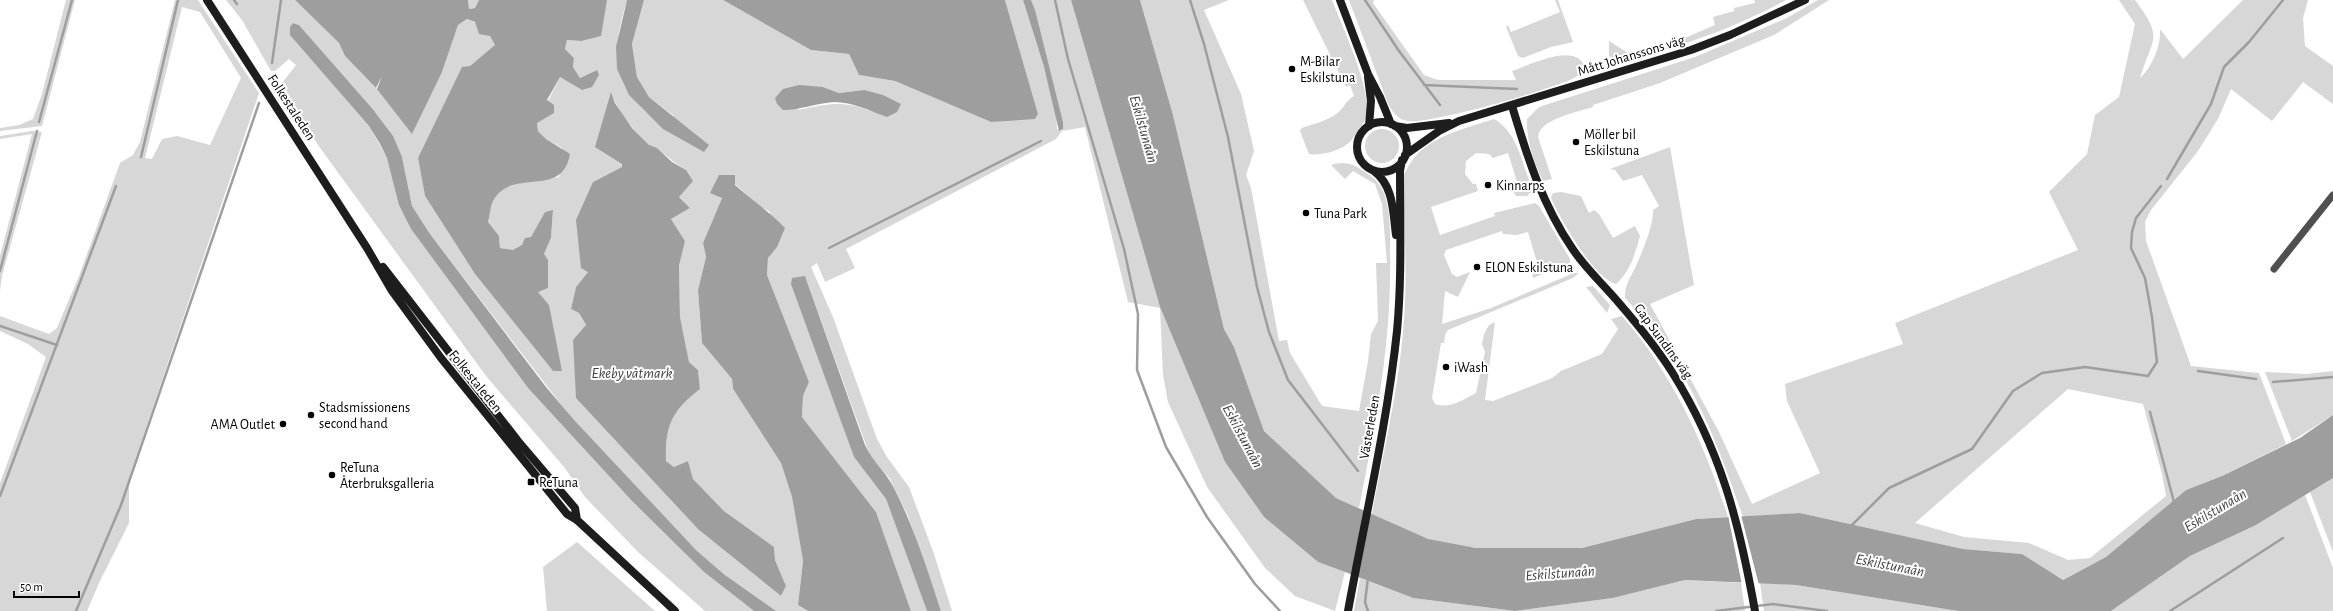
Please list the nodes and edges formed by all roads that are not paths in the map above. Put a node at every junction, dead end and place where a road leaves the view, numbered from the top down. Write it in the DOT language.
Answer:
graph roads {
  1 [pos="207,0"];
  2 [pos="1340,0"];
  3 [pos="1805,0"];
  4 [pos="1368,74"];
  5 [pos="1512,106"];
  6 [pos="1459,122"];
  7 [pos="1393,125"];
  8 [pos="1369,126"];
  9 [pos="1404,158"];
  10 [pos="1372,169"];
  11 [pos="2333,195"];
  12 [pos="1399,246"];
  13 [pos="367,248"];
  14 [pos="2274,269"];
  15 [pos="432,329"];
  16 [pos="424,334"];
  17 [pos="577,520"];
  18 [pos="676,611"];
  19 [pos="1348,611"];
  20 [pos="1755,611"];
  1 -- 13 [label="main road, Folkestaleden"];
  2 -- 4 [label="main road"];
  3 -- 5 [label="main road, Mått Johanssons väg"];
  4 -- 7 [label="main road"];
  4 -- 8 [label="main road"];
  5 -- 6 [label="main road, Mått Johanssons väg"];
  5 -- 20 [label="main road, Gap Sundins väg"];
  6 -- 7 [label="main road, Mått Johanssons väg"];
  6 -- 9 [label="main road, Mått Johanssons väg"];
  7 -- 8 [label="main road"];
  7 -- 9 [label="main road"];
  8 -- 10 [label="main road"];
  9 -- 10 [label="main road"];
  9 -- 12 [label="main road, Västerleden"];
  10 -- 12 [label="main road, Västerleden"];
  11 -- 14 [label="street"];
  12 -- 19 [label="main road, Västerleden"];
  13 -- 15 [label="main road, Folkestaleden"];
  13 -- 16 [label="main road, Folkestaleden"];
  15 -- 16 [label="main road"];
  15 -- 17 [label="main road, Folkestaleden"];
  16 -- 17 [label="main road, Folkestaleden"];
  17 -- 18 [label="main road, Folkestaleden"];
}
